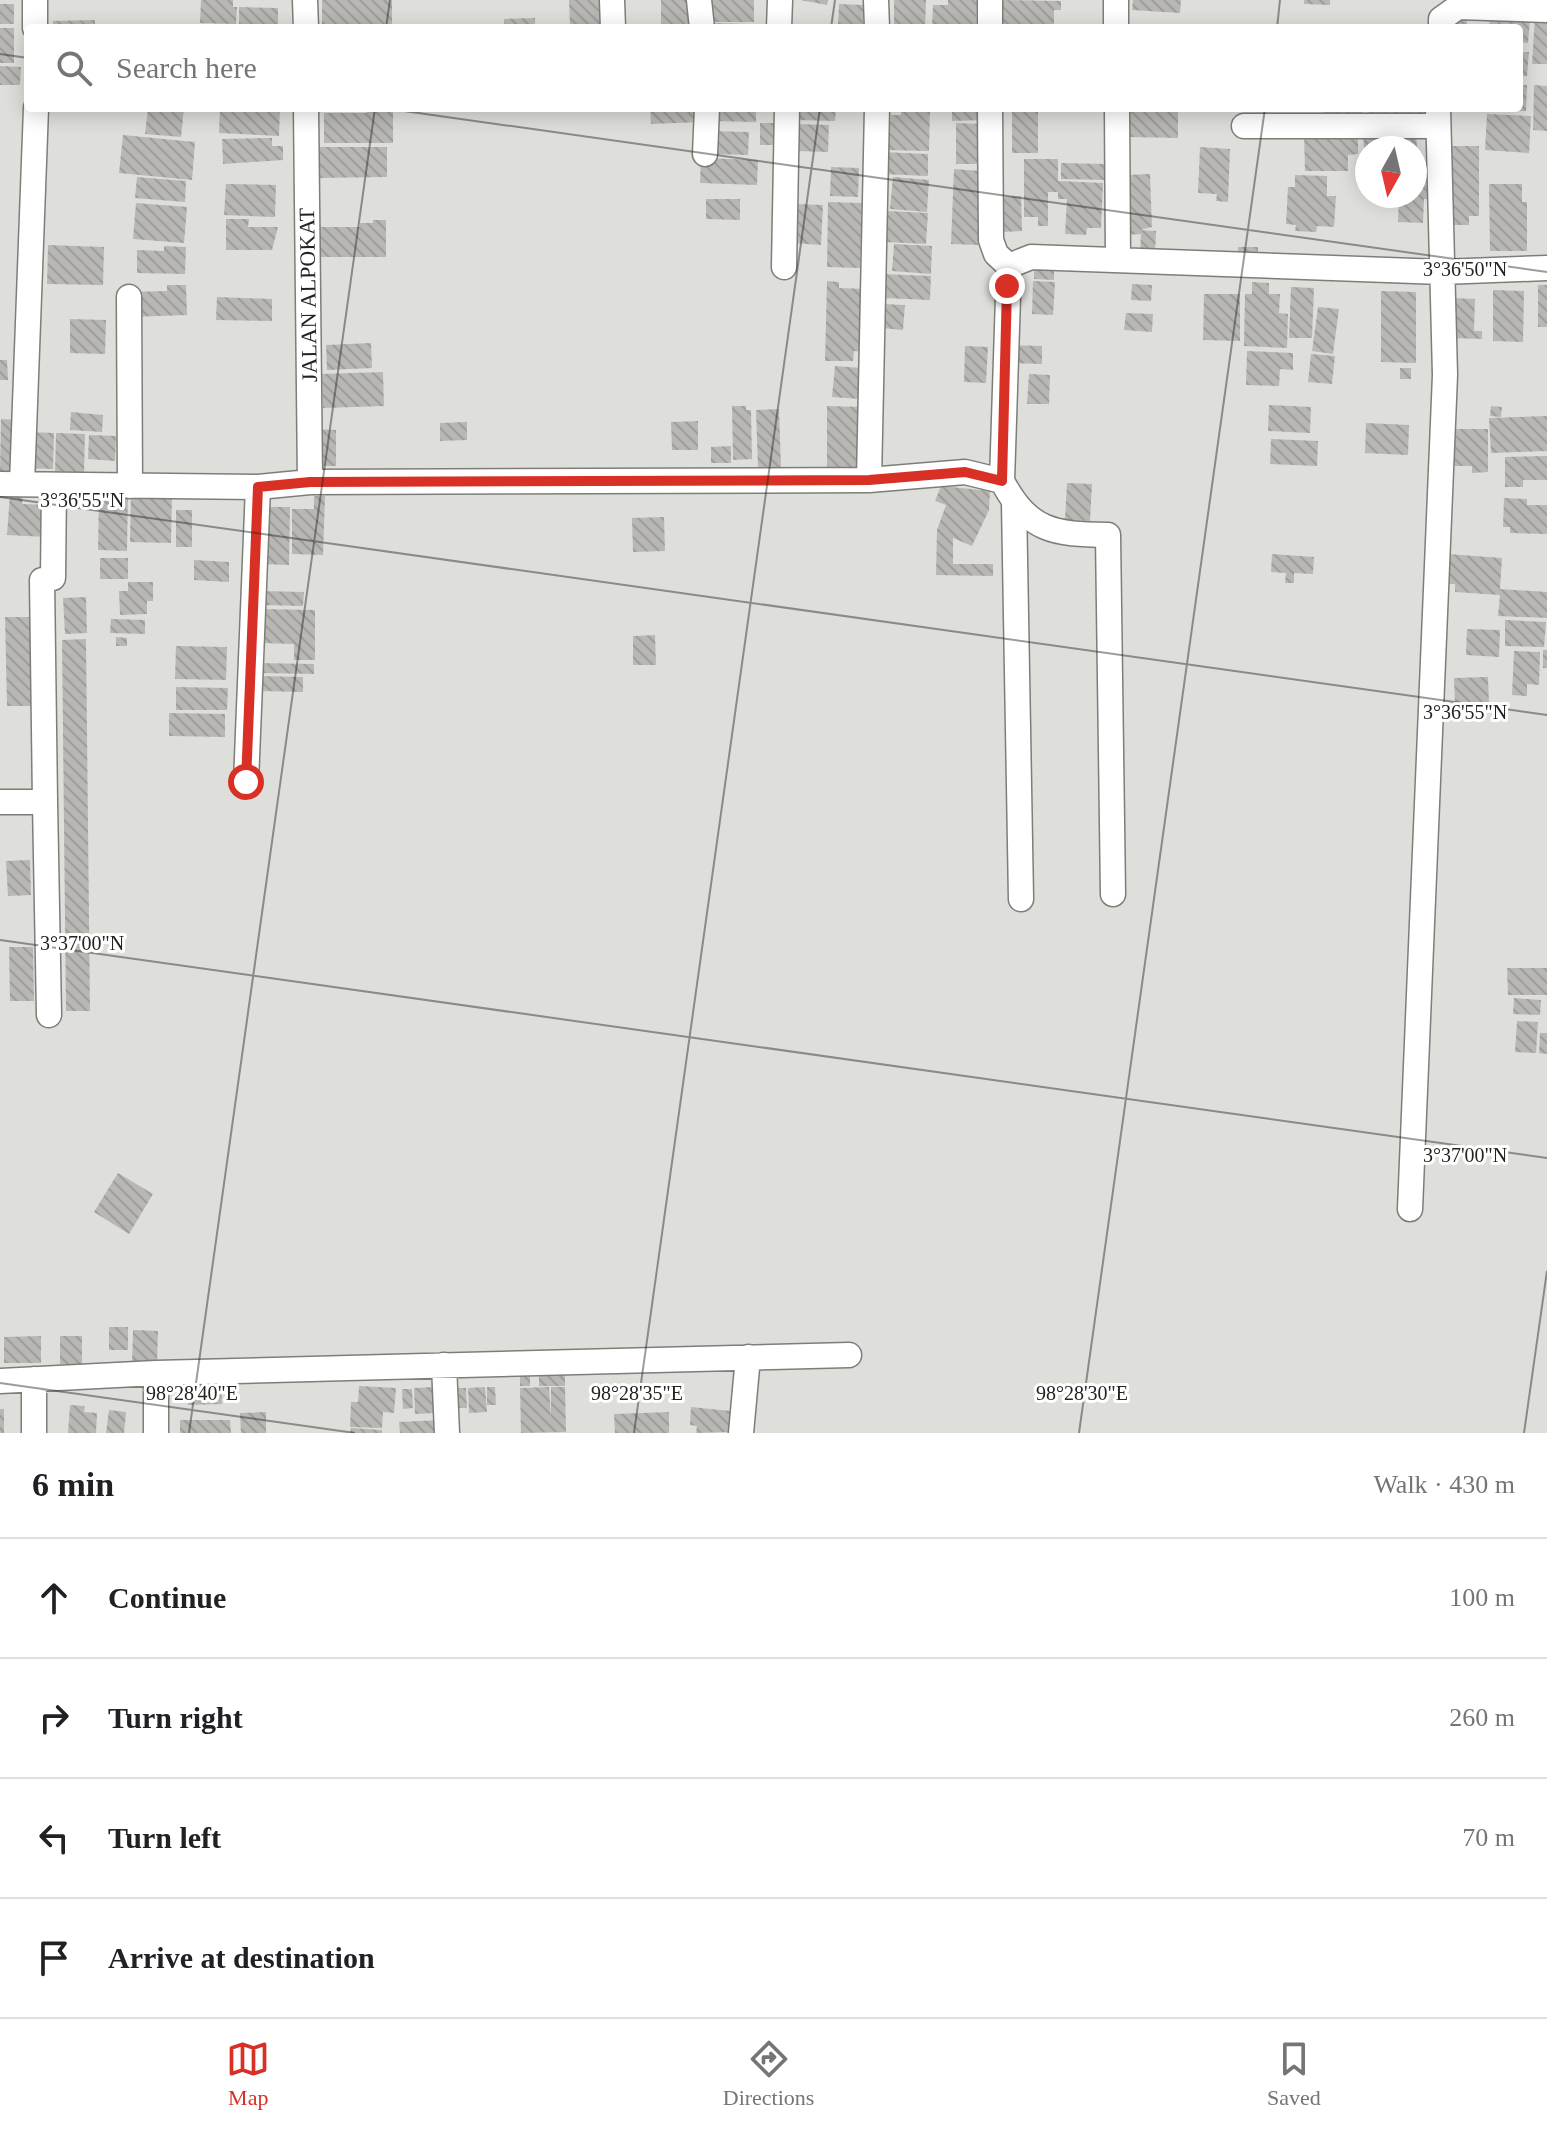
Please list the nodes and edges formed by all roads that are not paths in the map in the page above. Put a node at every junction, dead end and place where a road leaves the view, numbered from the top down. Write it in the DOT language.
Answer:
graph roads {
  1 [pos="35,0"];
  2 [pos="305,0"];
  3 [pos="612,0"];
  4 [pos="699,0"];
  5 [pos="780,0"];
  6 [pos="876,0"];
  7 [pos="990,0"];
  8 [pos="1116,0"];
  9 [pos="1547,10"];
  10 [pos="35,24"];
  11 [pos="306,24"];
  12 [pos="613,24"];
  13 [pos="702,24"];
  14 [pos="779,24"];
  15 [pos="877,24"];
  16 [pos="990,24"];
  17 [pos="1116,24"];
  18 [pos="1441,24"];
  19 [pos="36,112"];
  20 [pos="306,112"];
  21 [pos="707,112"];
  22 [pos="787,112"];
  23 [pos="877,112"];
  24 [pos="990,112"];
  25 [pos="1117,112"];
  26 [pos="1437,117"];
  27 [pos="1244,126"];
  28 [pos="705,154"];
  29 [pos="1118,260"];
  30 [pos="1009,266"];
  31 [pos="784,267"];
  32 [pos="1547,268"];
  33 [pos="1442,272"];
  34 [pos="129,297"];
  35 [pos="869,480"];
  36 [pos="310,482"];
  37 [pos="11,484"];
  38 [pos="54,485"];
  39 [pos="130,486"];
  40 [pos="258,487"];
  41 [pos="1008,491"];
  42 [pos="246,782"];
  43 [pos="0,802"];
  44 [pos="45,802"];
  45 [pos="1113,894"];
  46 [pos="1021,899"];
  47 [pos="49,1015"];
  48 [pos="1410,1209"];
  49 [pos="849,1355"];
  50 [pos="748,1357"];
  51 [pos="444,1365"];
  52 [pos="156,1373"];
  53 [pos="34,1379"];
  54 [pos="0,1381"];
  55 [pos="34,1433"];
  56 [pos="156,1433"];
  57 [pos="447,1433"];
  58 [pos="741,1433"];
  1 -- 10 [label="street"];
  2 -- 11 [label="street"];
  3 -- 12 [label="street"];
  4 -- 13 [label="street"];
  5 -- 14 [label="street"];
  6 -- 15 [label="street"];
  7 -- 16 [label="street"];
  8 -- 17 [label="street"];
  9 -- 18 [label="street"];
  19 -- 37 [label="street"];
  20 -- 36 [label="street, JALAN ALPOKAT"];
  21 -- 28 [label="street"];
  22 -- 31 [label="street"];
  23 -- 35 [label="street"];
  24 -- 30 [label="street"];
  25 -- 29 [label="street"];
  26 -- 27 [label="street"];
  26 -- 33 [label="street"];
  29 -- 30 [label="street"];
  29 -- 33 [label="street"];
  30 -- 41 [label="street"];
  32 -- 33 [label="street"];
  33 -- 48 [label="street"];
  34 -- 39 [label="street"];
  35 -- 36 [label="street"];
  35 -- 41 [label="street"];
  36 -- 40 [label="street"];
  37 -- 38 [label="street"];
  38 -- 39 [label="street"];
  38 -- 44 [label="street"];
  39 -- 40 [label="street"];
  40 -- 42 [label="street"];
  41 -- 45 [label="street"];
  41 -- 46 [label="street"];
  43 -- 44 [label="street"];
  44 -- 47 [label="street"];
  49 -- 50 [label="street"];
  50 -- 51 [label="street"];
  50 -- 58 [label="street"];
  51 -- 52 [label="street"];
  51 -- 57 [label="street"];
  52 -- 53 [label="street"];
  52 -- 56 [label="street"];
  53 -- 54 [label="street"];
  53 -- 55 [label="street"];
}
